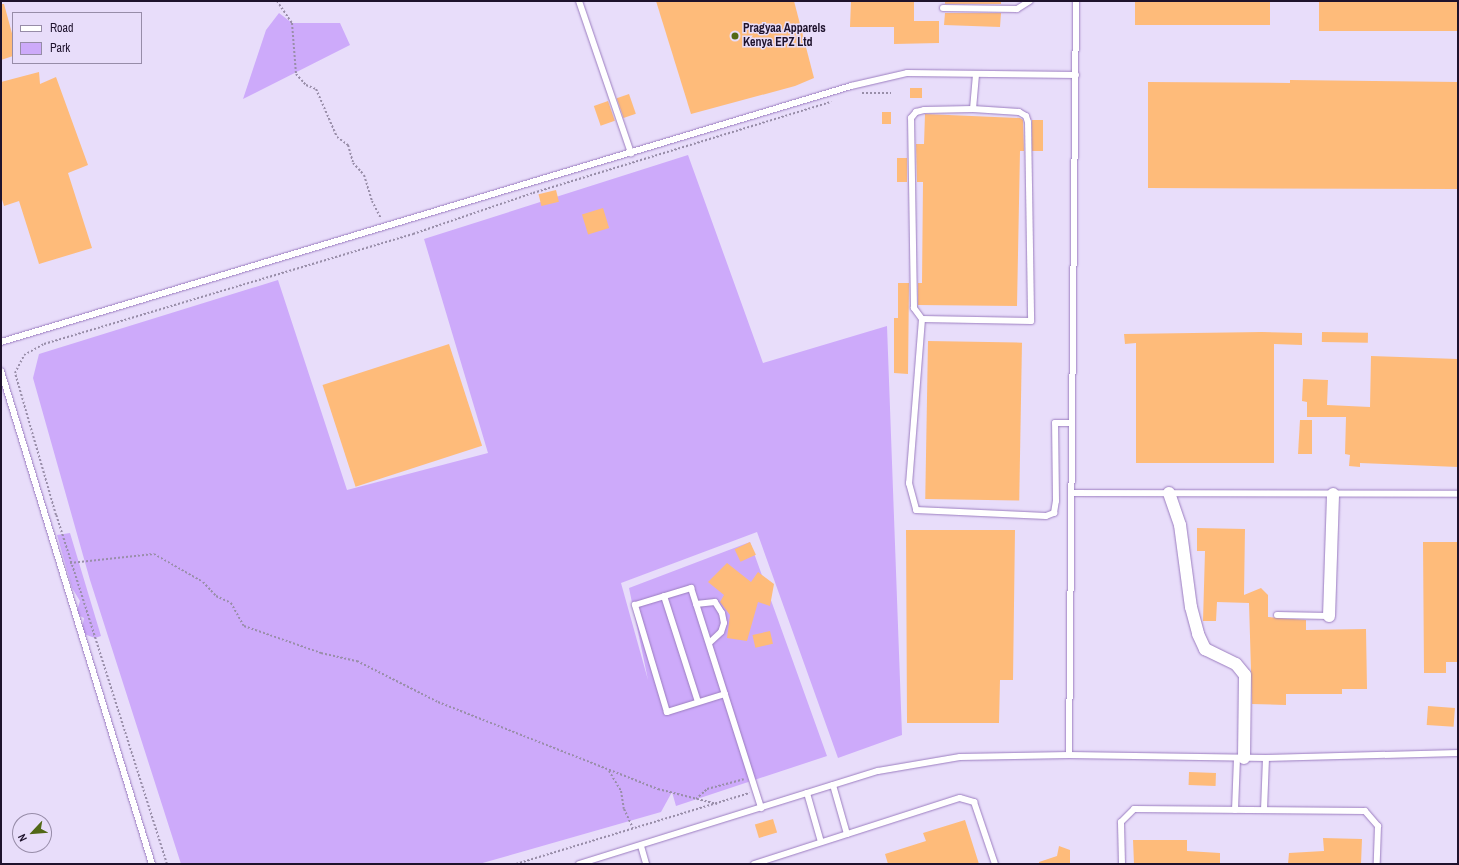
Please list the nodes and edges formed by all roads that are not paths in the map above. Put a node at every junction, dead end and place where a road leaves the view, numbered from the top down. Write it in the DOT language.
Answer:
graph roads {
  1 [pos="579,1"];
  2 [pos="1030,1"];
  3 [pos="1076,1"];
  4 [pos="943,8"];
  5 [pos="976,74"];
  6 [pos="1076,75"];
  7 [pos="973,109"];
  8 [pos="631,153"];
  9 [pos="922,319"];
  10 [pos="1,342"];
  11 [pos="1,371"];
  12 [pos="1072,423"];
  13 [pos="1071,493"];
  14 [pos="1170,493"];
  15 [pos="1333,494"];
  16 [pos="1458,494"];
  17 [pos="664,596"];
  18 [pos="696,604"];
  19 [pos="1277,615"];
  20 [pos="1329,616"];
  21 [pos="709,643"];
  22 [pos="725,694"];
  23 [pos="698,702"];
  24 [pos="1458,753"];
  25 [pos="1068,755"];
  26 [pos="1446,755"];
  27 [pos="1458,757"];
  28 [pos="1241,758"];
  29 [pos="1266,758"];
  30 [pos="833,785"];
  31 [pos="807,793"];
  32 [pos="761,808"];
  33 [pos="1235,810"];
  34 [pos="1264,810"];
  35 [pos="847,834"];
  36 [pos="821,842"];
  37 [pos="641,846"];
  38 [pos="152,864"];
  39 [pos="579,864"];
  40 [pos="646,864"];
  41 [pos="754,864"];
  42 [pos="995,864"];
  43 [pos="1122,864"];
  44 [pos="1377,864"];
  1 -- 8 [label="lane"];
  2 -- 4 [label="lane"];
  3 -- 6 [label="lane"];
  5 -- 6 [label="lane"];
  5 -- 7 [label="lane"];
  5 -- 8 [label="lane"];
  6 -- 12 [label="lane"];
  7 -- 9 [label="lane"];
  7 -- 9 [label="lane"];
  8 -- 10 [label="lane"];
  9 -- 12 [label="lane"];
  11 -- 38 [label="lane"];
  12 -- 13 [label="lane"];
  13 -- 14 [label="lane"];
  13 -- 25 [label="lane"];
  14 -- 15 [label="lane"];
  14 -- 28 [label="street"];
  15 -- 16 [label="lane"];
  15 -- 20 [label="street"];
  17 -- 18 [label="lane"];
  17 -- 23 [label="lane"];
  17 -- 23 [label="lane"];
  18 -- 21 [label="lane"];
  18 -- 21 [label="lane"];
  19 -- 20 [label="lane"];
  21 -- 22 [label="lane"];
  22 -- 23 [label="lane"];
  22 -- 32 [label="lane"];
  24 -- 26 [label="lane"];
  25 -- 28 [label="lane"];
  25 -- 30 [label="lane"];
  26 -- 27 [label="lane"];
  26 -- 29 [label="lane"];
  28 -- 29 [label="lane"];
  28 -- 33 [label="lane"];
  29 -- 34 [label="lane"];
  30 -- 31 [label="lane"];
  30 -- 35 [label="lane"];
  31 -- 32 [label="lane"];
  31 -- 36 [label="lane"];
  32 -- 37 [label="lane"];
  33 -- 34 [label="lane"];
  33 -- 43 [label="lane"];
  34 -- 44 [label="lane"];
  35 -- 36 [label="lane"];
  35 -- 42 [label="lane"];
  36 -- 41 [label="lane"];
  37 -- 39 [label="lane"];
  37 -- 40 [label="lane"];
}
